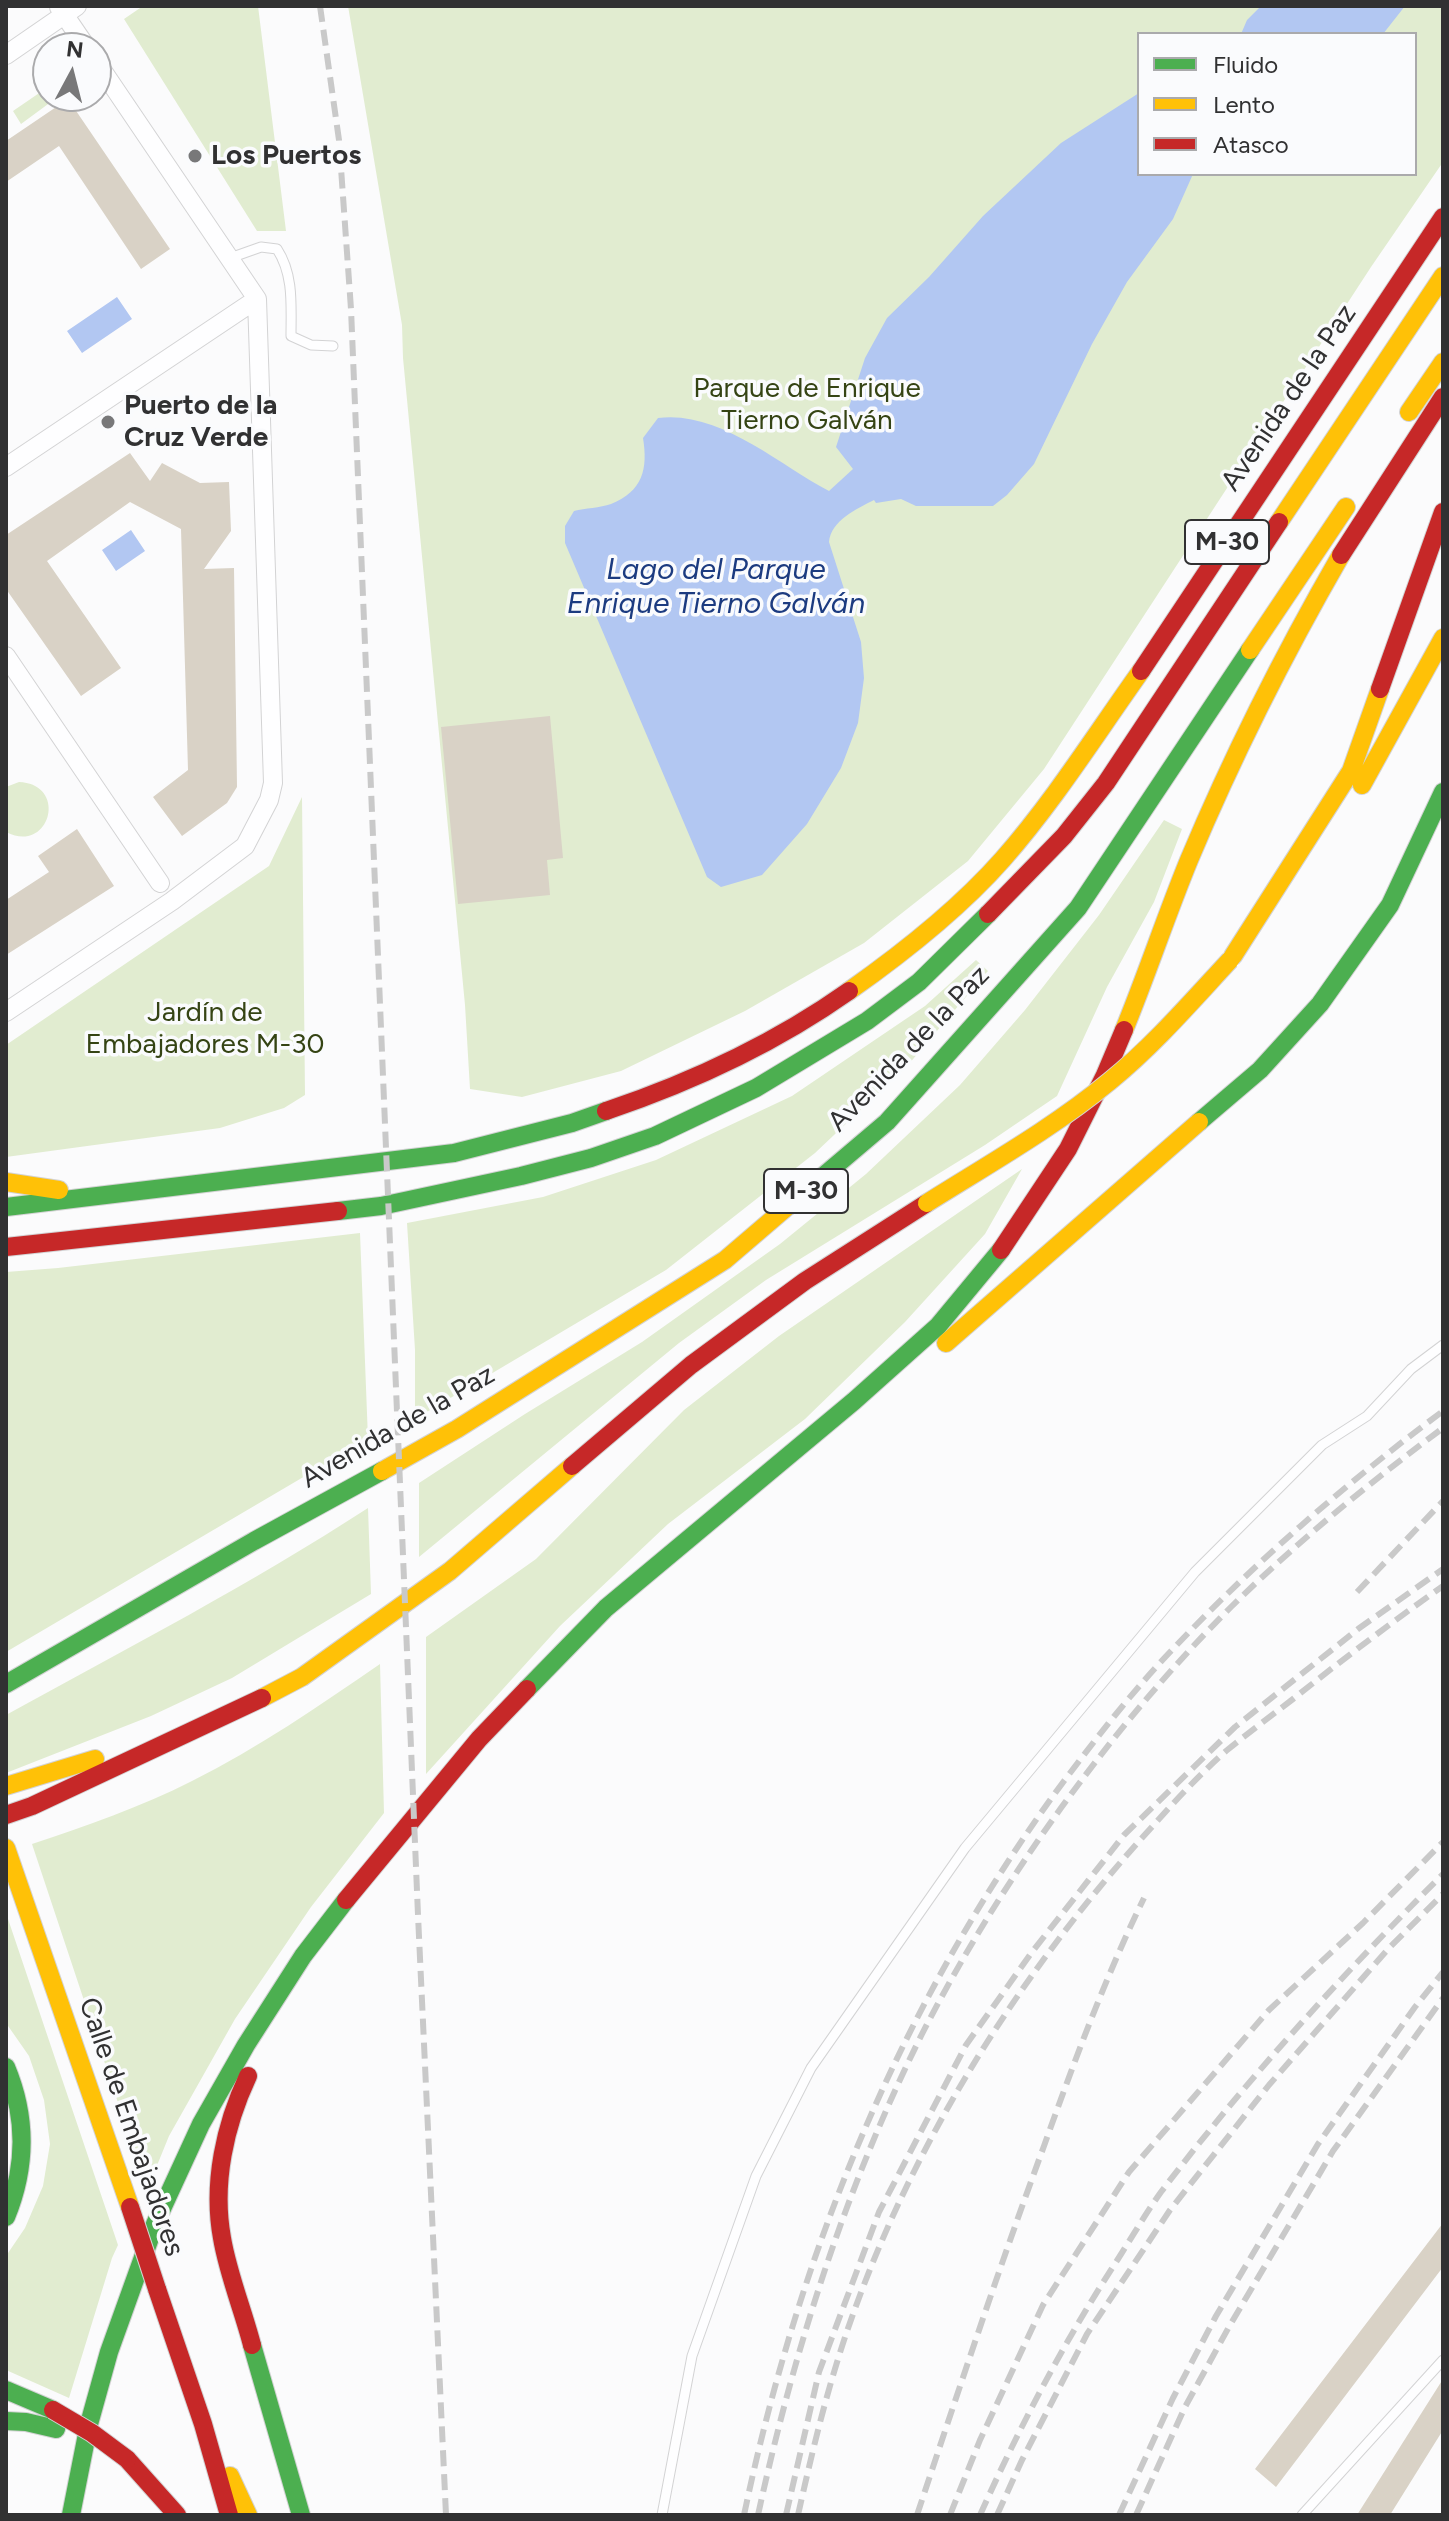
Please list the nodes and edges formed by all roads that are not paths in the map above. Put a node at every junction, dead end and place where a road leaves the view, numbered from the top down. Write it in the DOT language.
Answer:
graph roads {
  1 [pos="66,9"];
  2 [pos="78,32"];
  3 [pos="6,55"];
  4 [pos="112,85"];
  5 [pos="1443,217"];
  6 [pos="230,258"];
  7 [pos="1443,276"];
  8 [pos="257,299"];
  9 [pos="333,346"];
  10 [pos="1443,362"];
  11 [pos="1443,397"];
  12 [pos="1400,427"];
  13 [pos="6,467"];
  14 [pos="1356,492"];
  15 [pos="1443,512"];
  16 [pos="1443,638"];
  17 [pos="6,656"];
  18 [pos="1443,792"];
  19 [pos="160,883"];
  20 [pos="1232,958"];
  21 [pos="6,1012"];
  22 [pos="6,1182"];
  23 [pos="90,1196"];
  24 [pos="6,1207"];
  25 [pos="6,1247"];
  26 [pos="1443,1345"];
  27 [pos="606,1608"];
  28 [pos="6,1684"];
  29 [pos="218,1720"];
  30 [pos="6,1786"];
  31 [pos="6,1815"];
  32 [pos="6,1848"];
  33 [pos="264,2016"];
  34 [pos="6,2067"];
  35 [pos="6,2217"];
  36 [pos="1443,2360"];
  37 [pos="6,2390"];
  38 [pos="54,2420"];
  39 [pos="6,2421"];
  40 [pos="203,2424"];
  41 [pos="71,2515"];
  42 [pos="174,2515"];
  43 [pos="229,2515"];
  44 [pos="248,2515"];
  45 [pos="301,2515"];
  46 [pos="662,2515"];
  47 [pos="1302,2515"];
  1 -- 2 [label="street"];
  1 -- 3 [label="street"];
  4 -- 6 [label="street"];
  5 -- 23 [label="main road, Avenida de la Paz / M-30"];
  6 -- 8 [label="street"];
  6 -- 9 [label="lane"];
  7 -- 25 [label="main road"];
  8 -- 13 [label="street"];
  8 -- 21 [label="street"];
  10 -- 12 [label="main road"];
  11 -- 27 [label="main road"];
  14 -- 28 [label="main road, Avenida de la Paz / M-30"];
  15 -- 20 [label="main road"];
  16 -- 20 [label="main road"];
  17 -- 19 [label="street"];
  18 -- 27 [label="main road"];
  20 -- 29 [label="main road, bridge"];
  22 -- 23 [label="main road"];
  23 -- 24 [label="main road, Avenida de la Paz / M-30"];
  26 -- 46 [label="lane"];
  27 -- 33 [label="main road"];
  29 -- 30 [label="main road"];
  29 -- 31 [label="main road"];
  32 -- 40 [label="main road, Calle de Embajadores, bridge"];
  33 -- 41 [label="main road"];
  33 -- 45 [label="main road"];
  34 -- 35 [label="main road"];
  36 -- 47 [label="lane"];
  37 -- 38 [label="main road"];
  38 -- 39 [label="main road"];
  38 -- 42 [label="main road"];
  40 -- 43 [label="main road, Calle de Embajadores"];
  40 -- 44 [label="main road, Calle de Embajadores"];
}
